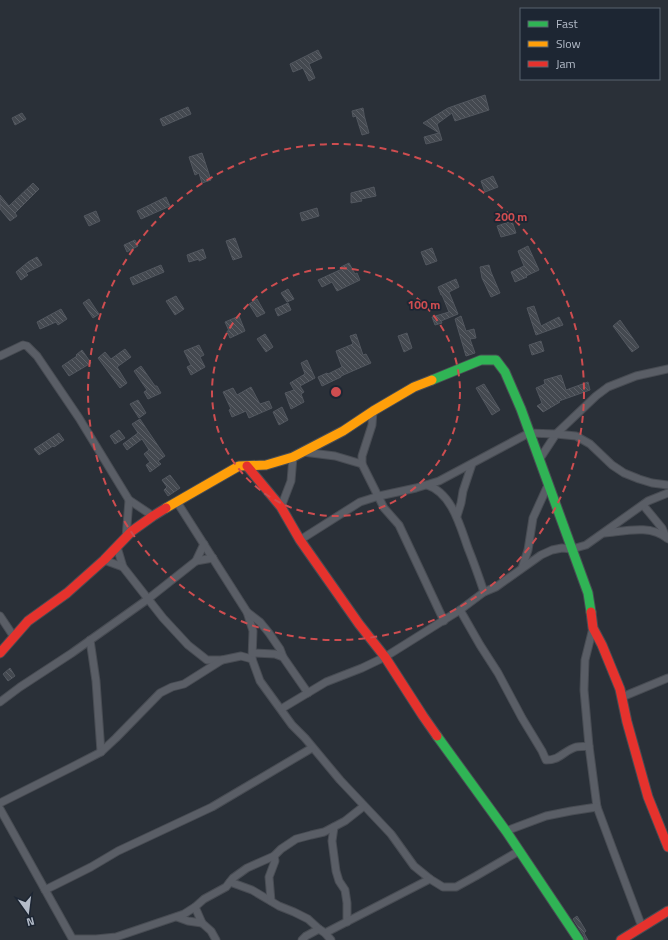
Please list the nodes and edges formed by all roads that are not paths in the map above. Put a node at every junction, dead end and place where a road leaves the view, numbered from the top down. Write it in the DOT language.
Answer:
graph roads {
  1 [pos="0,356"];
  2 [pos="668,369"];
  3 [pos="373,411"];
  4 [pos="529,434"];
  5 [pos="556,434"];
  6 [pos="303,452"];
  7 [pos="293,457"];
  8 [pos="539,460"];
  9 [pos="362,464"];
  10 [pos="472,464"];
  11 [pos="247,466"];
  12 [pos="427,485"];
  13 [pos="548,485"];
  14 [pos="668,485"];
  15 [pos="668,493"];
  16 [pos="379,496"];
  17 [pos="129,500"];
  18 [pos="177,502"];
  19 [pos="643,505"];
  20 [pos="281,507"];
  21 [pos="153,516"];
  22 [pos="457,516"];
  23 [pos="603,533"];
  24 [pos="126,538"];
  25 [pos="667,538"];
  26 [pos="300,540"];
  27 [pos="204,544"];
  28 [pos="117,547"];
  29 [pos="572,549"];
  30 [pos="212,558"];
  31 [pos="104,560"];
  32 [pos="196,561"];
  33 [pos="123,567"];
  34 [pos="522,568"];
  35 [pos="484,592"];
  36 [pos="148,599"];
  37 [pos="460,610"];
  38 [pos="247,612"];
  39 [pos="0,616"];
  40 [pos="444,620"];
  41 [pos="593,628"];
  42 [pos="14,637"];
  43 [pos="90,640"];
  44 [pos="0,653"];
  45 [pos="253,656"];
  46 [pos="283,657"];
  47 [pos="385,657"];
  48 [pos="222,660"];
  49 [pos="668,678"];
  50 [pos="308,693"];
  51 [pos="622,697"];
  52 [pos="0,702"];
  53 [pos="281,709"];
  54 [pos="589,746"];
  55 [pos="312,748"];
  56 [pos="101,752"];
  57 [pos="0,802"];
  58 [pos="364,806"];
  59 [pos="597,807"];
  60 [pos="0,809"];
  61 [pos="334,827"];
  62 [pos="506,831"];
  63 [pos="668,847"];
  64 [pos="519,851"];
  65 [pos="274,856"];
  66 [pos="430,879"];
  67 [pos="230,882"];
  68 [pos="45,890"];
  69 [pos="271,901"];
  70 [pos="195,907"];
  71 [pos="668,911"];
  72 [pos="177,917"];
  73 [pos="347,922"];
  74 [pos="202,923"];
  75 [pos="642,927"];
  76 [pos="322,931"];
  77 [pos="73,939"];
  78 [pos="115,939"];
  79 [pos="216,940"];
  80 [pos="302,940"];
  81 [pos="330,940"];
  82 [pos="579,940"];
  83 [pos="621,940"];
  1 -- 17 [label="street"];
  2 -- 5 [label="street"];
  3 -- 4 [label="street"];
  3 -- 6 [label="street"];
  3 -- 9 [label="street"];
  4 -- 5 [label="street"];
  4 -- 8 [label="street"];
  4 -- 10 [label="street"];
  5 -- 8 [label="street"];
  5 -- 14 [label="street"];
  6 -- 7 [label="street"];
  6 -- 9 [label="street"];
  7 -- 11 [label="street"];
  7 -- 20 [label="street"];
  8 -- 13 [label="street"];
  9 -- 16 [label="street"];
  10 -- 12 [label="street"];
  10 -- 22 [label="street"];
  11 -- 18 [label="street"];
  11 -- 20 [label="street"];
  12 -- 16 [label="street"];
  12 -- 22 [label="street"];
  13 -- 29 [label="street"];
  13 -- 34 [label="street"];
  15 -- 19 [label="street"];
  16 -- 26 [label="street"];
  16 -- 40 [label="street"];
  17 -- 21 [label="street"];
  17 -- 24 [label="street"];
  18 -- 21 [label="street"];
  18 -- 27 [label="street"];
  19 -- 23 [label="street"];
  19 -- 25 [label="street"];
  20 -- 26 [label="street"];
  21 -- 24 [label="street"];
  22 -- 35 [label="street"];
  23 -- 25 [label="street"];
  23 -- 29 [label="street"];
  24 -- 28 [label="street"];
  26 -- 47 [label="street"];
  27 -- 30 [label="street"];
  27 -- 32 [label="street"];
  28 -- 31 [label="street"];
  28 -- 33 [label="street"];
  29 -- 34 [label="street"];
  29 -- 41 [label="street"];
  30 -- 32 [label="street"];
  30 -- 38 [label="street"];
  31 -- 33 [label="street"];
  31 -- 42 [label="street"];
  32 -- 36 [label="street"];
  33 -- 36 [label="street"];
  34 -- 35 [label="street"];
  35 -- 37 [label="street"];
  36 -- 43 [label="street"];
  36 -- 48 [label="street"];
  37 -- 40 [label="street"];
  37 -- 54 [label="street"];
  38 -- 45 [label="street"];
  38 -- 46 [label="street"];
  39 -- 42 [label="street"];
  40 -- 47 [label="street"];
  41 -- 51 [label="street"];
  41 -- 54 [label="street"];
  42 -- 44 [label="street"];
  43 -- 52 [label="street"];
  43 -- 56 [label="street"];
  45 -- 46 [label="street"];
  45 -- 48 [label="street"];
  45 -- 53 [label="street"];
  46 -- 50 [label="street"];
  47 -- 50 [label="street"];
  47 -- 62 [label="street"];
  48 -- 56 [label="street"];
  49 -- 51 [label="street"];
  50 -- 53 [label="street"];
  51 -- 63 [label="street"];
  53 -- 55 [label="street"];
  54 -- 59 [label="street"];
  55 -- 58 [label="street"];
  55 -- 68 [label="street"];
  56 -- 57 [label="street"];
  58 -- 61 [label="street"];
  58 -- 66 [label="street"];
  59 -- 62 [label="street"];
  59 -- 75 [label="street"];
  60 -- 68 [label="street"];
  61 -- 65 [label="street"];
  61 -- 73 [label="street"];
  62 -- 64 [label="street"];
  64 -- 66 [label="street"];
  64 -- 82 [label="street"];
  65 -- 67 [label="street"];
  65 -- 69 [label="street"];
  66 -- 73 [label="street"];
  67 -- 69 [label="street"];
  67 -- 70 [label="street"];
  68 -- 77 [label="street"];
  69 -- 76 [label="street"];
  70 -- 72 [label="street"];
  70 -- 74 [label="street"];
  71 -- 75 [label="street"];
  72 -- 74 [label="street"];
  72 -- 78 [label="street"];
  73 -- 76 [label="street"];
  74 -- 79 [label="street"];
  75 -- 83 [label="street"];
  76 -- 80 [label="street"];
  76 -- 81 [label="street"];
  77 -- 78 [label="street"];
}
